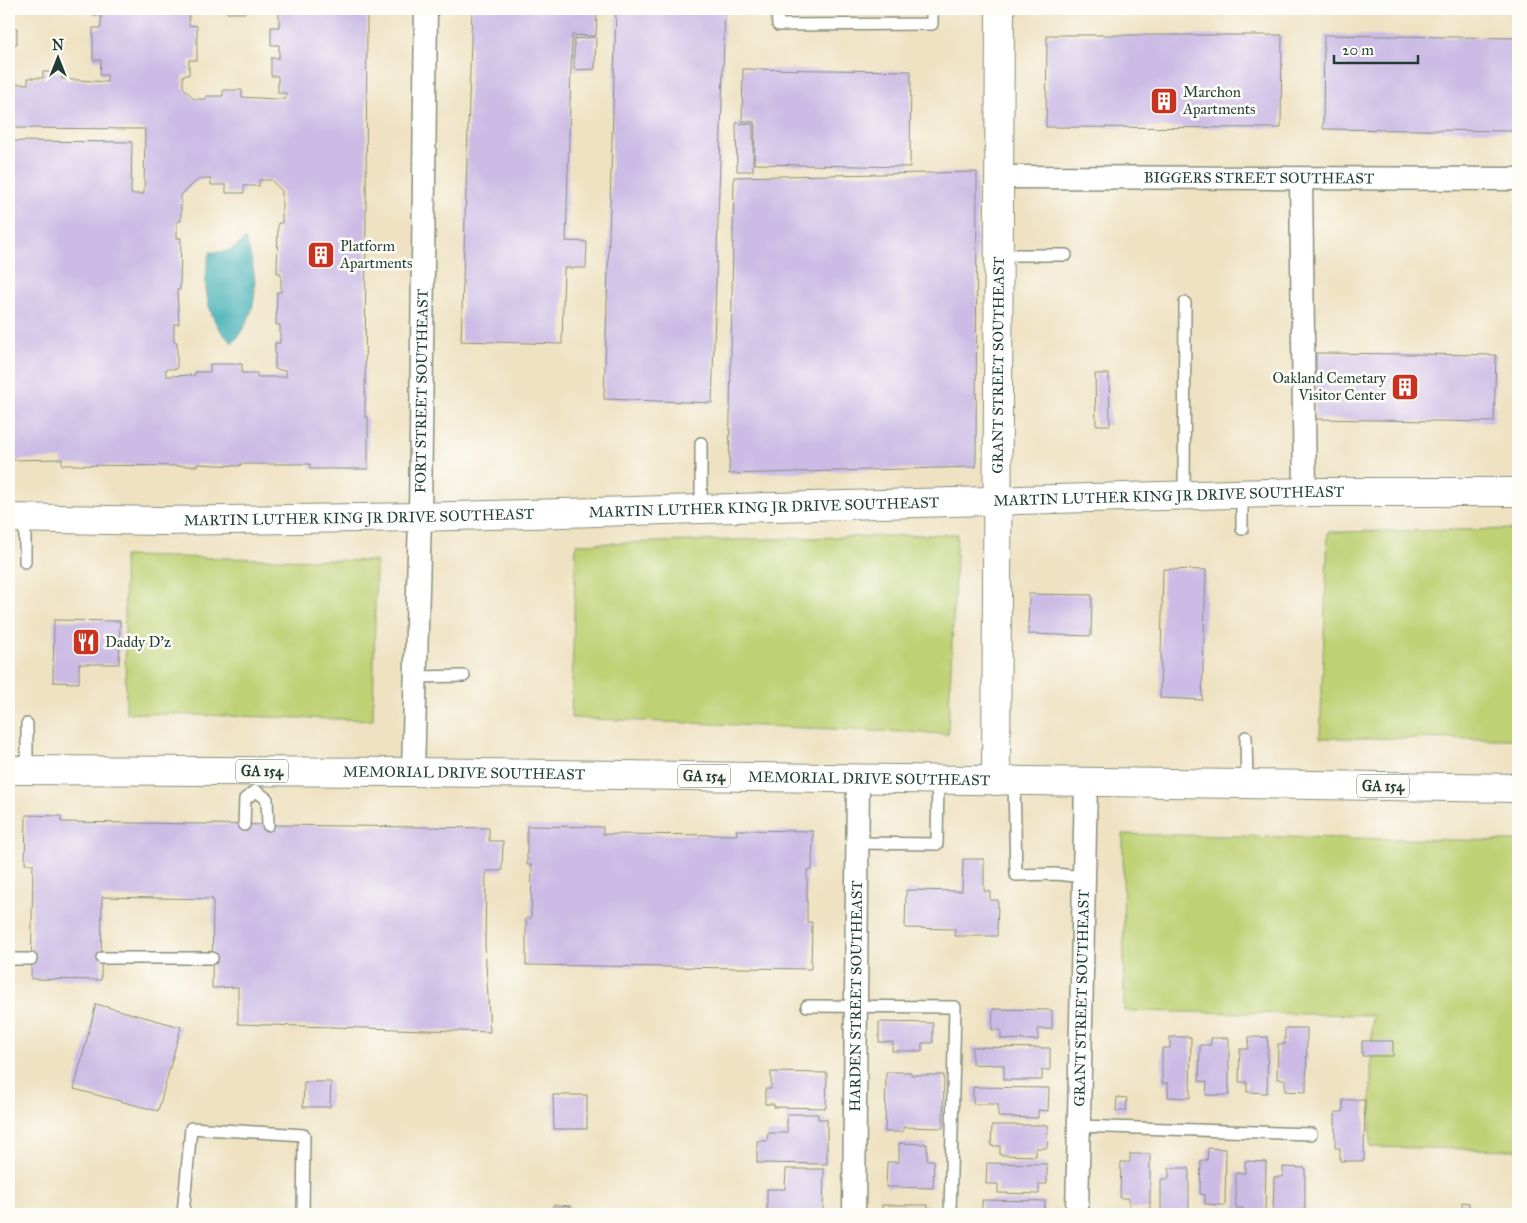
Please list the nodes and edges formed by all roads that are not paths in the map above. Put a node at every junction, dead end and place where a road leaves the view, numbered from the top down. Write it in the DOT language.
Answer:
graph roads {
  1 [pos="426,9"];
  2 [pos="777,9"];
  3 [pos="932,9"];
  4 [pos="1000,9"];
  5 [pos="1000,177"];
  6 [pos="1301,179"];
  7 [pos="1518,179"];
  8 [pos="999,255"];
  9 [pos="1066,255"];
  10 [pos="1185,303"];
  11 [pos="701,443"];
  12 [pos="1305,492"];
  13 [pos="1518,492"];
  14 [pos="1242,494"];
  15 [pos="1184,495"];
  16 [pos="998,501"];
  17 [pos="701,509"];
  18 [pos="420,517"];
  19 [pos="17,519"];
  20 [pos="1242,529"];
  21 [pos="25,562"];
  22 [pos="464,676"];
  23 [pos="415,677"];
  24 [pos="27,724"];
  25 [pos="1246,737"];
  26 [pos="18,770"];
  27 [pos="413,772"];
  28 [pos="858,778"];
  29 [pos="938,780"];
  30 [pos="256,781"];
  31 [pos="1005,781"];
  32 [pos="1086,782"];
  33 [pos="1247,784"];
  34 [pos="1518,788"];
  35 [pos="244,825"];
  36 [pos="268,825"];
  37 [pos="857,843"];
  38 [pos="1084,877"];
  39 [pos="102,958"];
  40 [pos="212,958"];
  41 [pos="9,959"];
  42 [pos="31,959"];
  43 [pos="807,1006"];
  44 [pos="856,1007"];
  45 [pos="1079,1126"];
  46 [pos="1311,1134"];
  47 [pos="182,1214"];
  48 [pos="303,1214"];
  49 [pos="854,1214"];
  50 [pos="950,1214"];
  51 [pos="1077,1214"];
  1 -- 18 [label="street, FORT STREET SOUTHEAST"];
  2 -- 3 [label="lane"];
  4 -- 5 [label="main road, GRANT STREET SOUTHEAST"];
  5 -- 6 [label="street, BIGGERS STREET SOUTHEAST"];
  5 -- 8 [label="main road, GRANT STREET SOUTHEAST"];
  6 -- 7 [label="street, BIGGERS STREET SOUTHEAST"];
  6 -- 12 [label="street"];
  8 -- 9 [label="lane"];
  8 -- 16 [label="main road, GRANT STREET SOUTHEAST"];
  10 -- 15 [label="lane"];
  11 -- 17 [label="lane"];
  12 -- 13 [label="main road, MARTIN LUTHER KING JR DRIVE SOUTHEAST"];
  12 -- 14 [label="main road, MARTIN LUTHER KING JR DRIVE SOUTHEAST"];
  14 -- 15 [label="main road, MARTIN LUTHER KING JR DRIVE SOUTHEAST"];
  14 -- 20 [label="lane"];
  15 -- 16 [label="main road, MARTIN LUTHER KING JR DRIVE SOUTHEAST"];
  16 -- 17 [label="main road, MARTIN LUTHER KING JR DRIVE SOUTHEAST"];
  16 -- 31 [label="main road, GRANT STREET SOUTHEAST"];
  17 -- 18 [label="main road, MARTIN LUTHER KING JR DRIVE SOUTHEAST"];
  18 -- 19 [label="main road, MARTIN LUTHER KING JR DRIVE SOUTHEAST"];
  18 -- 23 [label="street, FORT STREET SOUTHEAST"];
  19 -- 21 [label="lane"];
  22 -- 23 [label="lane"];
  23 -- 27 [label="street, FORT STREET SOUTHEAST"];
  24 -- 26 [label="lane"];
  25 -- 33 [label="lane"];
  26 -- 30 [label="main road, MEMORIAL DRIVE SOUTHEAST / GA 154"];
  27 -- 28 [label="main road, MEMORIAL DRIVE SOUTHEAST / GA 154"];
  27 -- 30 [label="main road, MEMORIAL DRIVE SOUTHEAST / GA 154"];
  28 -- 29 [label="main road, MEMORIAL DRIVE SOUTHEAST / GA 154"];
  28 -- 37 [label="street, HARDEN STREET SOUTHEAST"];
  29 -- 31 [label="main road, MEMORIAL DRIVE SOUTHEAST / GA 154"];
  29 -- 37 [label="lane"];
  30 -- 35 [label="lane"];
  30 -- 36 [label="lane"];
  31 -- 32 [label="main road, MEMORIAL DRIVE SOUTHEAST / GA 154"];
  31 -- 38 [label="lane"];
  32 -- 33 [label="main road, MEMORIAL DRIVE SOUTHEAST / GA 154"];
  32 -- 38 [label="street, GRANT STREET SOUTHEAST"];
  33 -- 34 [label="main road, MEMORIAL DRIVE SOUTHEAST / GA 154"];
  37 -- 44 [label="street, HARDEN STREET SOUTHEAST"];
  38 -- 45 [label="street, GRANT STREET SOUTHEAST"];
  39 -- 40 [label="lane"];
  41 -- 42 [label="lane"];
  43 -- 44 [label="lane"];
  44 -- 49 [label="street, HARDEN STREET SOUTHEAST"];
  44 -- 50 [label="lane"];
  45 -- 46 [label="lane"];
  45 -- 51 [label="street, GRANT STREET SOUTHEAST"];
  47 -- 48 [label="lane"];
}
